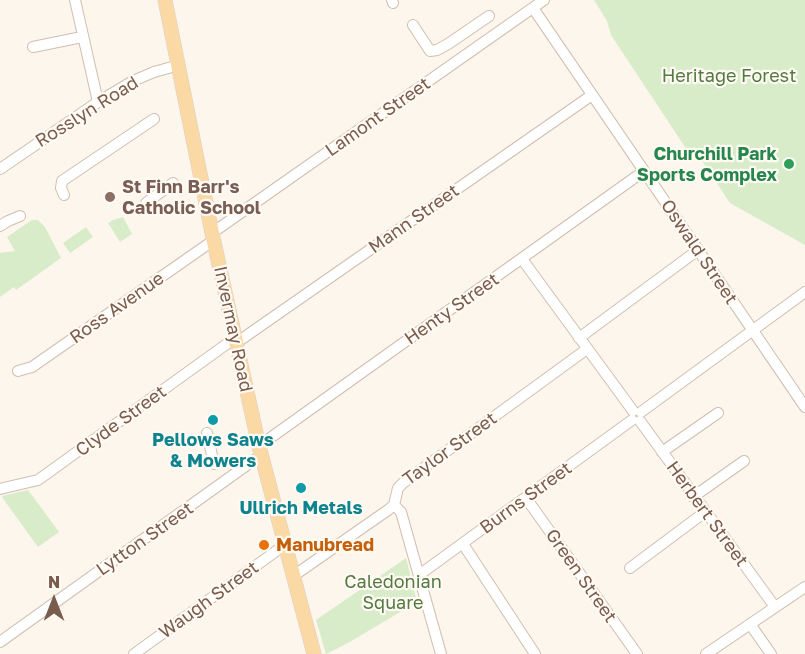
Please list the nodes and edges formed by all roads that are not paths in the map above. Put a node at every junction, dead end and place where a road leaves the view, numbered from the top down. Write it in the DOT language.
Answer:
graph roads {
  1 [pos="75,0"];
  2 [pos="165,0"];
  3 [pos="544,0"];
  4 [pos="533,8"];
  5 [pos="489,16"];
  6 [pos="413,25"];
  7 [pos="82,37"];
  8 [pos="33,47"];
  9 [pos="178,64"];
  10 [pos="592,95"];
  11 [pos="98,102"];
  12 [pos="154,119"];
  13 [pos="0,169"];
  14 [pos="644,171"];
  15 [pos="174,185"];
  16 [pos="64,195"];
  17 [pos="146,203"];
  18 [pos="20,216"];
  19 [pos="0,226"];
  20 [pos="213,237"];
  21 [pos="698,250"];
  22 [pos="522,259"];
  23 [pos="804,297"];
  24 [pos="753,330"];
  25 [pos="579,338"];
  26 [pos="236,341"];
  27 [pos="587,349"];
  28 [pos="18,371"];
  29 [pos="805,406"];
  30 [pos="718,413"];
  31 [pos="636,416"];
  32 [pos="207,433"];
  33 [pos="260,452"];
  34 [pos="662,453"];
  35 [pos="744,461"];
  36 [pos="214,464"];
  37 [pos="0,489"];
  38 [pos="693,497"];
  39 [pos="526,498"];
  40 [pos="394,505"];
  41 [pos="705,512"];
  42 [pos="463,544"];
  43 [pos="285,547"];
  44 [pos="630,568"];
  45 [pos="292,574"];
  46 [pos="419,575"];
  47 [pos="805,587"];
  48 [pos="775,607"];
  49 [pos="750,624"];
  50 [pos="0,642"];
  51 [pos="310,652"];
  52 [pos="134,654"];
  53 [pos="441,654"];
  54 [pos="535,654"];
  55 [pos="637,654"];
  56 [pos="706,654"];
  57 [pos="771,654"];
  1 -- 7 [label="street"];
  2 -- 9 [label="main road, Invermay Road"];
  3 -- 4 [label="street, Lamont Street"];
  4 -- 10 [label="street, Oswald Street"];
  4 -- 20 [label="street, Lamont Street"];
  5 -- 6 [label="street"];
  7 -- 8 [label="street"];
  7 -- 11 [label="street"];
  9 -- 11 [label="street, Rosslyn Road"];
  9 -- 20 [label="main road, Invermay Road"];
  10 -- 14 [label="street, Oswald Street"];
  10 -- 26 [label="street, Mann Street"];
  11 -- 13 [label="street, Rosslyn Road"];
  12 -- 16 [label="street"];
  14 -- 21 [label="street, Oswald Street"];
  14 -- 22 [label="street, Henty Street"];
  15 -- 17 [label="street"];
  18 -- 19 [label="street"];
  20 -- 26 [label="main road, Invermay Road"];
  20 -- 28 [label="street, Ross Avenue"];
  21 -- 24 [label="street, Oswald Street"];
  21 -- 25 [label="street"];
  22 -- 25 [label="street, Herbert Street"];
  22 -- 33 [label="street, Henty Street"];
  23 -- 24 [label="street, Burns Street"];
  24 -- 29 [label="street, Oswald Street"];
  24 -- 31 [label="street, Burns Street"];
  25 -- 27 [label="street, Herbert Street"];
  26 -- 33 [label="main road, Invermay Road"];
  26 -- 37 [label="street, Clyde Street"];
  27 -- 31 [label="street, Herbert Street"];
  27 -- 40 [label="street, Taylor Street"];
  30 -- 34 [label="street"];
  31 -- 34 [label="street, Herbert Street"];
  31 -- 39 [label="street, Burns Street"];
  32 -- 36 [label="street"];
  33 -- 43 [label="main road, Invermay Road"];
  33 -- 50 [label="street, Lytton Street"];
  34 -- 38 [label="street, Herbert Street"];
  35 -- 38 [label="street"];
  38 -- 41 [label="street, Herbert Street"];
  39 -- 42 [label="street, Burns Street"];
  39 -- 55 [label="street, Green Street"];
  40 -- 45 [label="street, Taylor Street"];
  40 -- 46 [label="street"];
  41 -- 44 [label="street"];
  41 -- 48 [label="street, Herbert Street"];
  42 -- 46 [label="street, Burns Street"];
  42 -- 54 [label="street"];
  43 -- 45 [label="main road, Invermay Road"];
  43 -- 52 [label="street, Waugh Street"];
  45 -- 51 [label="main road, Invermay Road"];
  46 -- 53 [label="street"];
  47 -- 48 [label="street"];
  48 -- 49 [label="street"];
  49 -- 56 [label="street"];
  49 -- 57 [label="street"];
}
